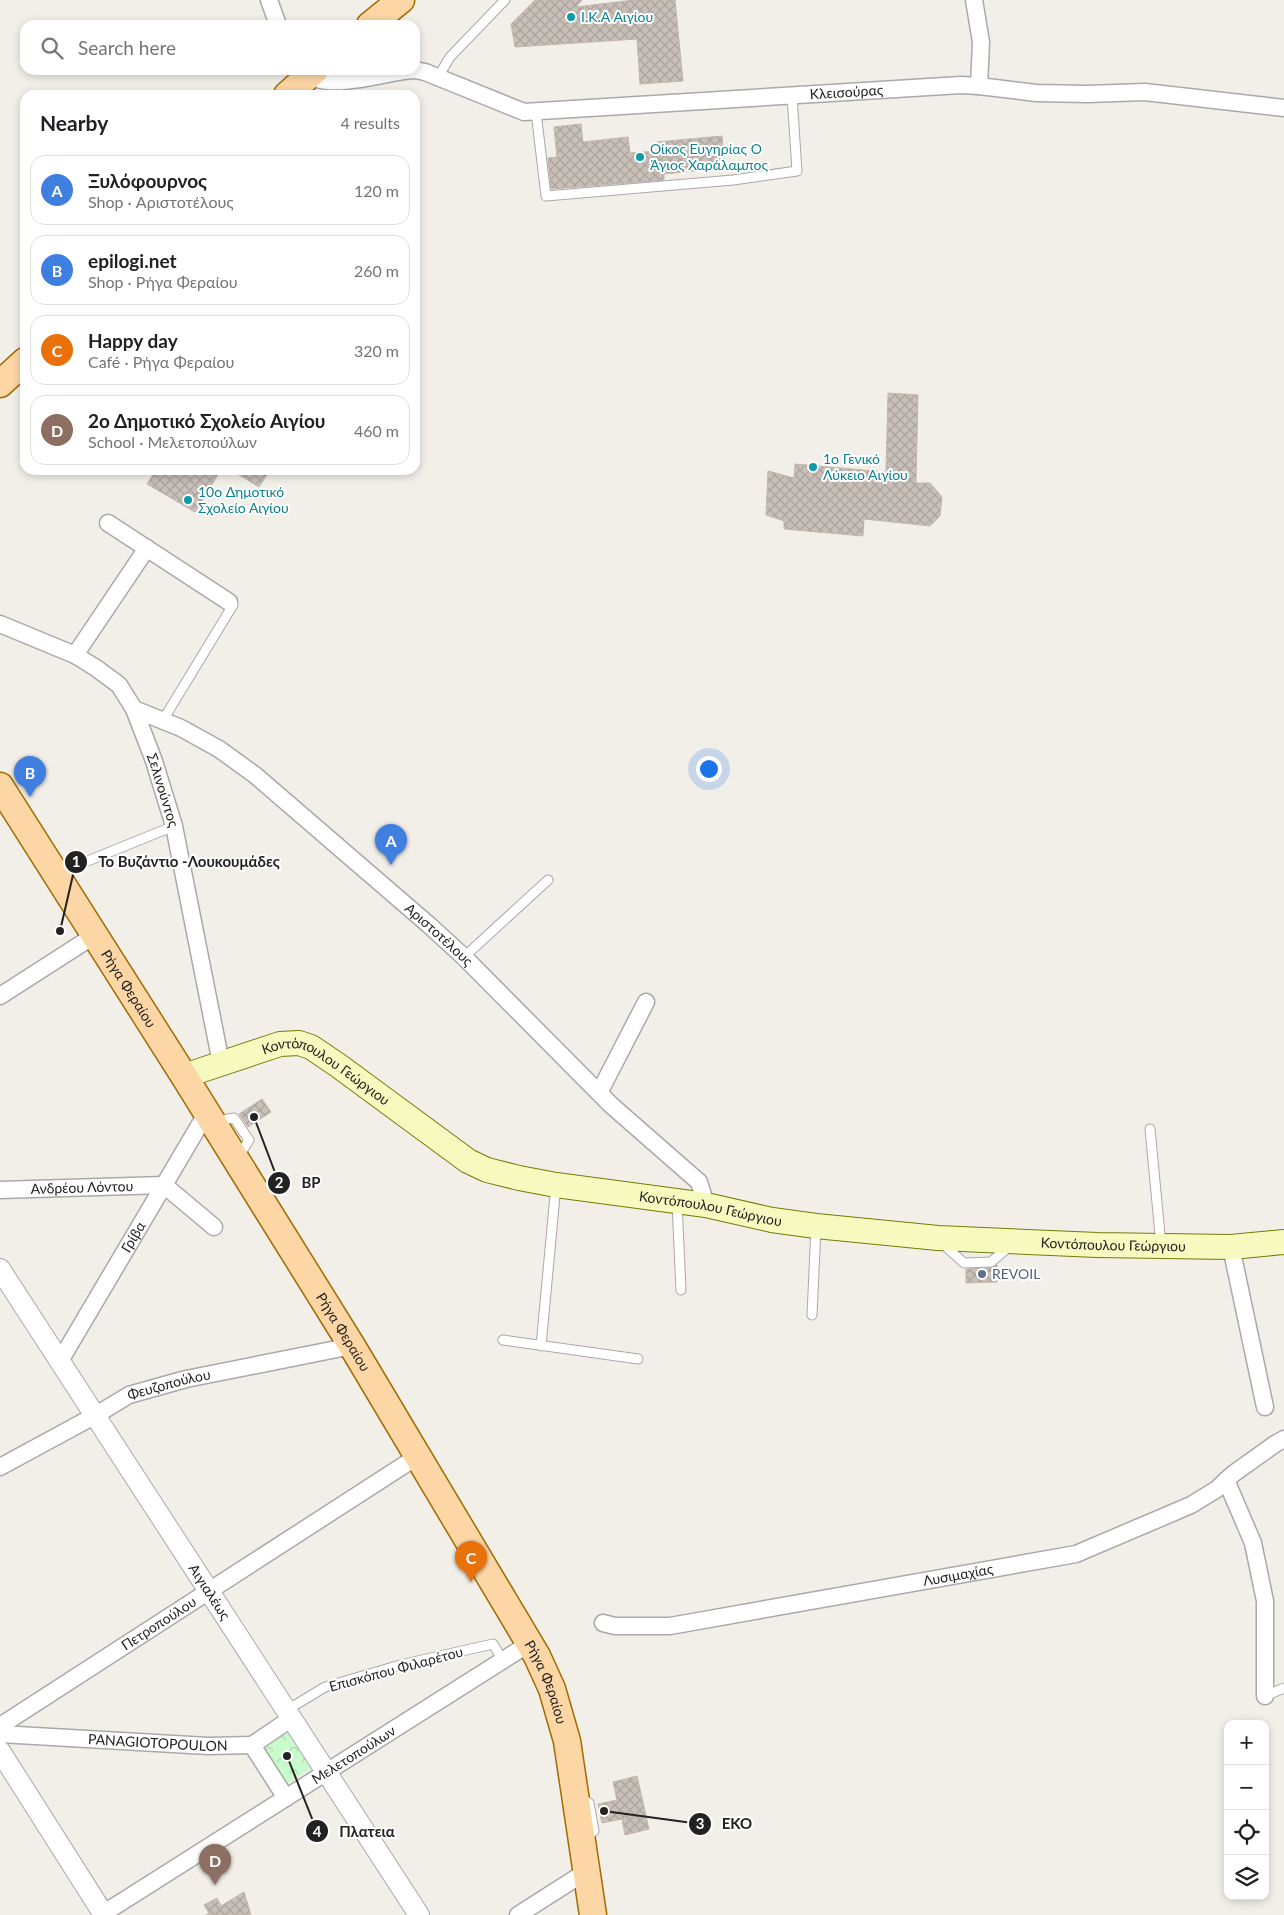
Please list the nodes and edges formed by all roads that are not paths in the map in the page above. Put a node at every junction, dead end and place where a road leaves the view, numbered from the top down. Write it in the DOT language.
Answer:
graph roads {
  1 [pos="269,0"];
  2 [pos="401,0"];
  3 [pos="505,0"];
  4 [pos="974,0"];
  5 [pos="276,20"];
  6 [pos="376,20"];
  7 [pos="420,71"];
  8 [pos="306,75"];
  9 [pos="312,75"];
  10 [pos="385,75"];
  11 [pos="438,77"];
  12 [pos="979,86"];
  13 [pos="292,90"];
  14 [pos="792,96"];
  15 [pos="1284,108"];
  16 [pos="536,112"];
  17 [pos="20,366"];
  18 [pos="0,384"];
  19 [pos="108,523"];
  20 [pos="147,548"];
  21 [pos="229,602"];
  22 [pos="0,624"];
  23 [pos="75,655"];
  24 [pos="134,709"];
  25 [pos="163,720"];
  26 [pos="0,786"];
  27 [pos="7,812"];
  28 [pos="174,826"];
  29 [pos="56,874"];
  30 [pos="548,880"];
  31 [pos="95,935"];
  32 [pos="464,957"];
  33 [pos="0,996"];
  34 [pos="646,1002"];
  35 [pos="221,1063"];
  36 [pos="184,1076"];
  37 [pos="599,1093"];
  38 [pos="209,1118"];
  39 [pos="1150,1129"];
  40 [pos="164,1185"];
  41 [pos="556,1185"];
  42 [pos="0,1190"];
  43 [pos="677,1200"];
  44 [pos="706,1205"];
  45 [pos="816,1226"];
  46 [pos="214,1228"];
  47 [pos="1284,1242"];
  48 [pos="1162,1246"];
  49 [pos="1232,1247"];
  50 [pos="2,1275"];
  51 [pos="681,1290"];
  52 [pos="812,1315"];
  53 [pos="504,1340"];
  54 [pos="352,1346"];
  55 [pos="540,1346"];
  56 [pos="638,1359"];
  57 [pos="60,1361"];
  58 [pos="1265,1407"];
  59 [pos="96,1416"];
  60 [pos="1284,1439"];
  61 [pos="418,1456"];
  62 [pos="0,1467"];
  63 [pos="1226,1480"];
  64 [pos="209,1591"];
  65 [pos="603,1623"];
  66 [pos="530,1643"];
  67 [pos="503,1661"];
  68 [pos="1284,1688"];
  69 [pos="1265,1696"];
  70 [pos="289,1714"];
  71 [pos="0,1726"];
  72 [pos="0,1734"];
  73 [pos="252,1745"];
  74 [pos="0,1751"];
  75 [pos="327,1772"];
  76 [pos="286,1798"];
  77 [pos="586,1871"];
  78 [pos="103,1915"];
  79 [pos="420,1915"];
  80 [pos="518,1915"];
  81 [pos="593,1915"];
  1 -- 5 [label="street"];
  2 -- 6 [label="main road"];
  3 -- 11 [label="lane"];
  4 -- 12 [label="street"];
  7 -- 11 [label="street, Κλεισούρας"];
  8 -- 13 [label="main road"];
  9 -- 10 [label="street, Κλεισούρας"];
  11 -- 16 [label="street, Κλεισούρας"];
  12 -- 14 [label="street, Κλεισούρας"];
  12 -- 15 [label="street, Κλεισούρας"];
  14 -- 16 [label="street, Κλεισούρας"];
  14 -- 16 [label="lane"];
  17 -- 18 [label="main road"];
  19 -- 20 [label="street"];
  20 -- 21 [label="street"];
  20 -- 23 [label="street"];
  21 -- 25 [label="lane"];
  22 -- 23 [label="street, Σελινούντος"];
  23 -- 24 [label="street, Σελινούντος"];
  24 -- 25 [label="street, Αριστοτέλους"];
  24 -- 28 [label="street, Σελινούντος"];
  25 -- 32 [label="street, Αριστοτέλους"];
  26 -- 27 [label="main road, Ρήγα Φεραίου"];
  27 -- 29 [label="main road, Ρήγα Φεραίου"];
  28 -- 29 [label="lane"];
  28 -- 35 [label="street, Σελινούντος"];
  29 -- 31 [label="main road, Ρήγα Φεραίου"];
  30 -- 32 [label="lane"];
  31 -- 33 [label="street"];
  31 -- 36 [label="main road, Ρήγα Φεραίου"];
  32 -- 37 [label="street, Αριστοτέλους"];
  34 -- 37 [label="street"];
  35 -- 36 [label="main road, Κοντόπουλου Γεώργιου"];
  35 -- 41 [label="main road, Κοντόπουλου Γεώργιου"];
  36 -- 38 [label="main road, Ρήγα Φεραίου"];
  37 -- 44 [label="street, Αριστοτέλους"];
  38 -- 40 [label="street, Γρίβα"];
  38 -- 54 [label="main road, Ρήγα Φεραίου"];
  39 -- 48 [label="lane"];
  40 -- 42 [label="street, Ανδρέου Λόντου"];
  40 -- 46 [label="street"];
  40 -- 57 [label="street, Γρίβα"];
  41 -- 43 [label="main road, Κοντόπουλου Γεώργιου"];
  41 -- 55 [label="lane"];
  43 -- 44 [label="main road, Κοντόπουλου Γεώργιου"];
  43 -- 51 [label="lane"];
  44 -- 45 [label="main road, Κοντόπουλου Γεώργιου"];
  45 -- 48 [label="main road, Κοντόπουλου Γεώργιου"];
  45 -- 52 [label="lane"];
  47 -- 49 [label="main road, Κοντόπουλου Γεώργιου"];
  48 -- 49 [label="main road, Κοντόπουλου Γεώργιου"];
  49 -- 58 [label="street"];
  50 -- 57 [label="street, Αιγιαλέως"];
  53 -- 55 [label="lane"];
  54 -- 59 [label="street, Φευζοπούλου"];
  54 -- 61 [label="main road, Ρήγα Φεραίου"];
  55 -- 56 [label="lane"];
  57 -- 59 [label="street, Αιγιαλέως"];
  59 -- 62 [label="street, Φευζοπούλου"];
  59 -- 64 [label="street, Αιγιαλέως"];
  60 -- 63 [label="street, Λυσιμαχίας"];
  61 -- 64 [label="street, Πετροπούλου"];
  61 -- 66 [label="main road, Ρήγα Φεραίου"];
  63 -- 65 [label="street, Λυσιμαχίας"];
  63 -- 69 [label="street"];
  64 -- 70 [label="street, Αιγιαλέως"];
  64 -- 71 [label="street, Πετροπούλου"];
  66 -- 67 [label="street, Μελετοπούλων"];
  66 -- 77 [label="main road, Ρήγα Φεραίου"];
  67 -- 70 [label="lane, Επισκόπου Φιλαρέτου"];
  67 -- 75 [label="street, Μελετοπούλων"];
  68 -- 69 [label="lane"];
  70 -- 73 [label="street"];
  70 -- 75 [label="street, Αιγιαλέως"];
  72 -- 73 [label="street, PANAGIOTOPOULON"];
  73 -- 76 [label="street"];
  74 -- 78 [label="street"];
  75 -- 76 [label="street, Μελετοπούλων"];
  75 -- 79 [label="street, Αιγιαλέως"];
  76 -- 78 [label="street, Μελετοπούλων"];
  77 -- 80 [label="street"];
  77 -- 81 [label="main road, Ρήγα Φεραίου"];
}
